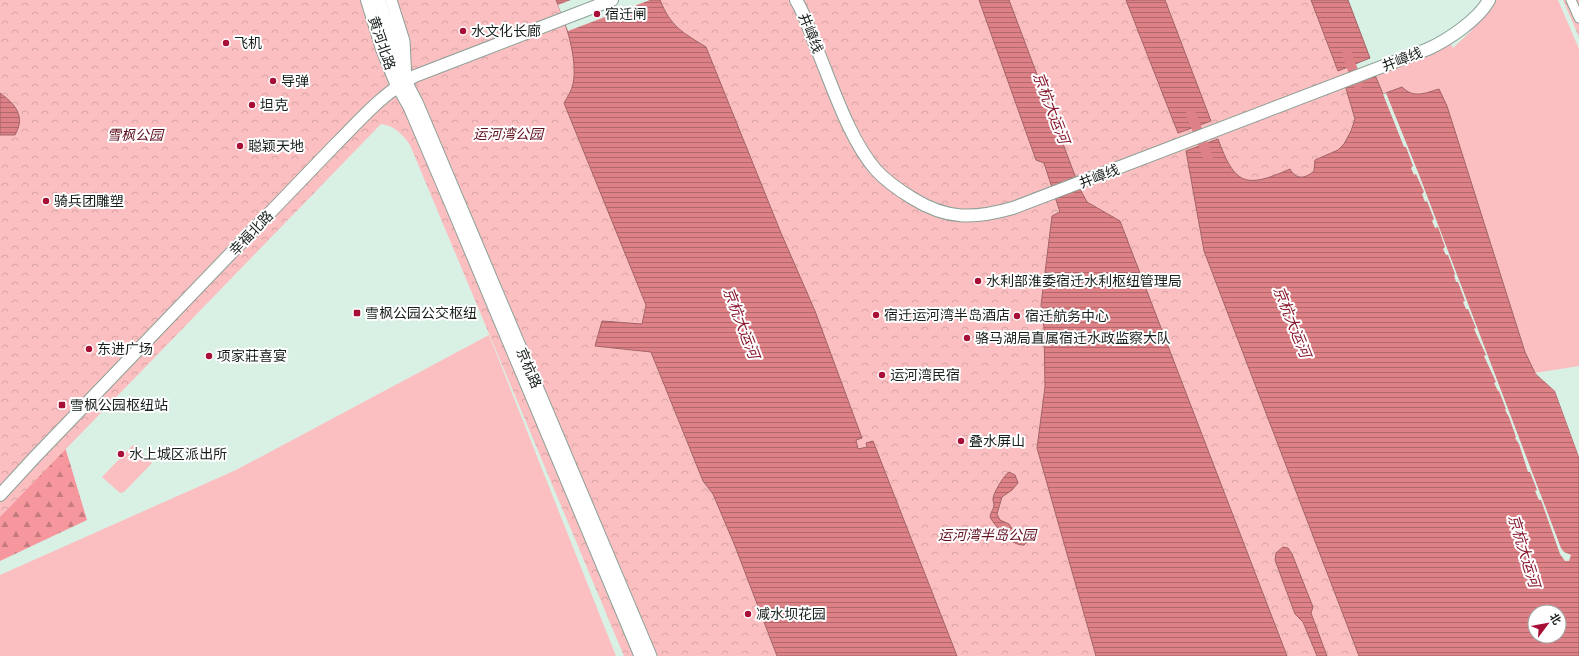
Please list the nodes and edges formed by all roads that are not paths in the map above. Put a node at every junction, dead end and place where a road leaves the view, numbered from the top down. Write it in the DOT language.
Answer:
graph roads {
  1 [pos="367,0"];
  2 [pos="379,0"];
  3 [pos="391,0"];
  4 [pos="612,0"];
  5 [pos="796,0"];
  6 [pos="1489,0"];
  7 [pos="1571,0"];
  8 [pos="1579,18"];
  9 [pos="402,84"];
  10 [pos="0,495"];
  11 [pos="640,656"];
  12 [pos="651,656"];
  1 -- 9 [label="main road, 黄河北路"];
  2 -- 9 [label="main road, 黄河北路"];
  3 -- 9 [label="street"];
  4 -- 9 [label="main road, 幸福北路"];
  5 -- 6 [label="main road, 井嶂线"];
  7 -- 8 [label="street"];
  9 -- 10 [label="main road, 幸福北路"];
  9 -- 11 [label="street, 京杭路"];
  9 -- 12 [label="street, 京杭路"];
}
